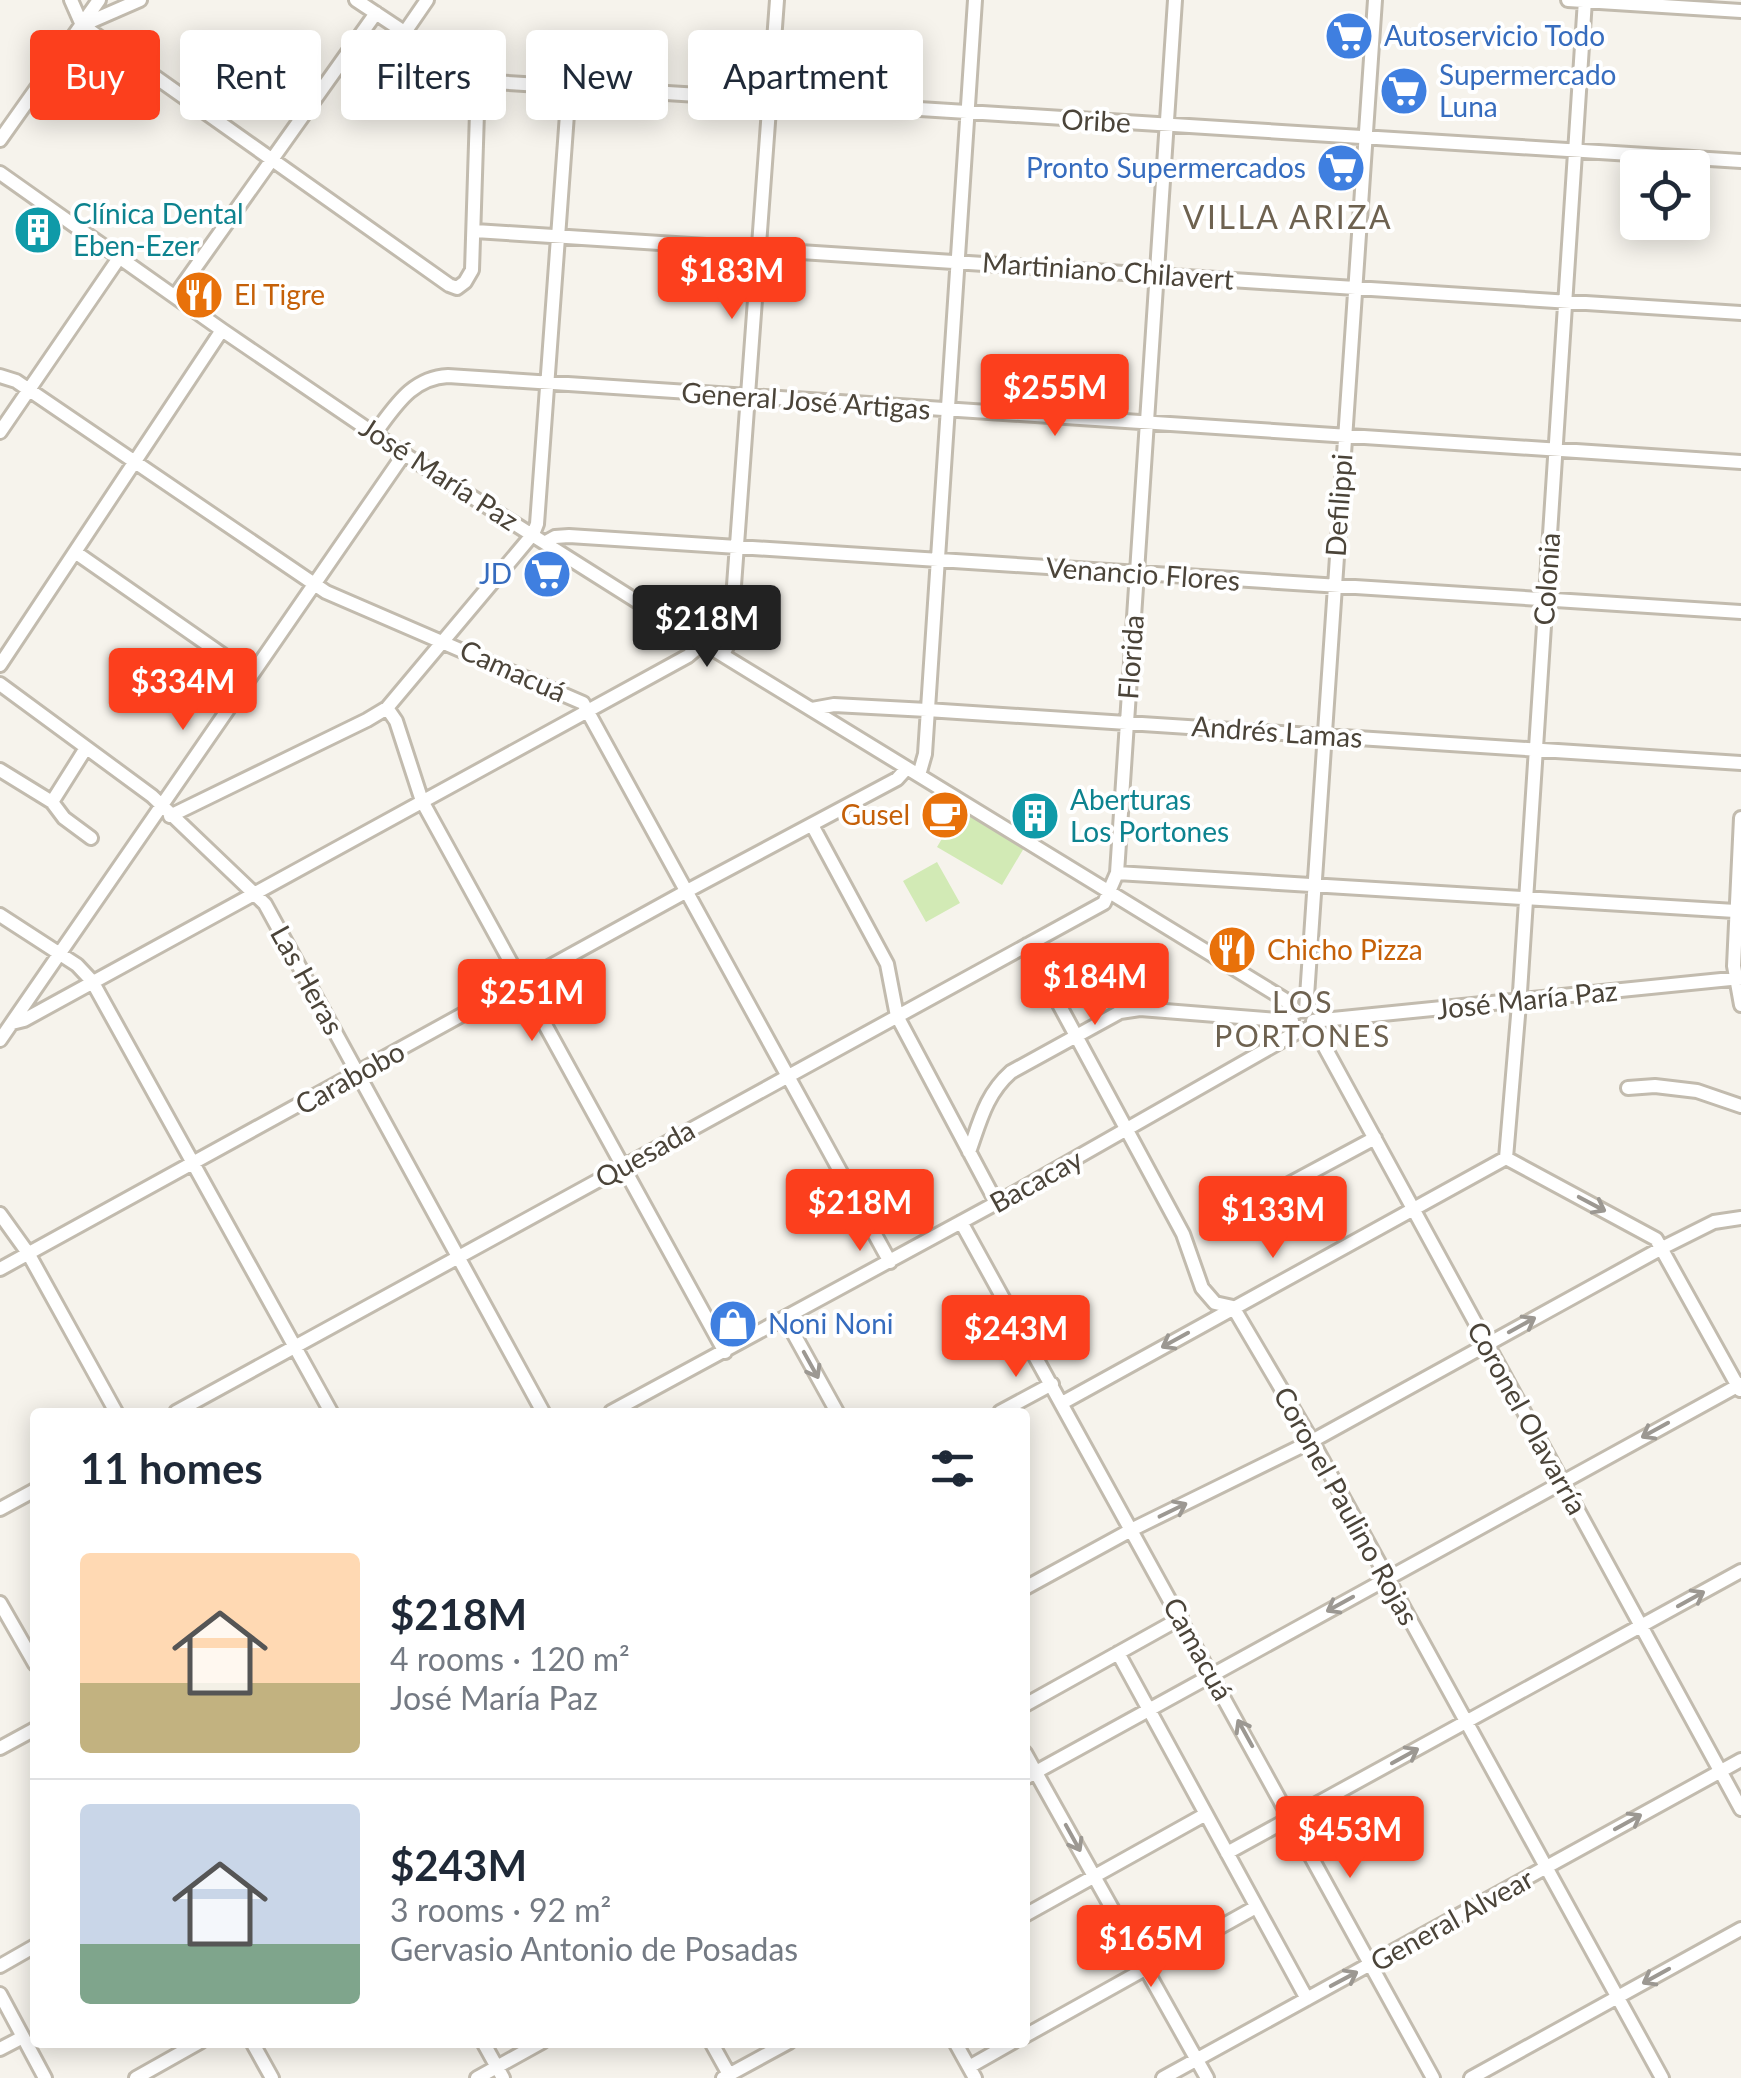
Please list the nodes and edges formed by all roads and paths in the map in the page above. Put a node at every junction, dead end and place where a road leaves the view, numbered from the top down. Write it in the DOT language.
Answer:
graph roads {
  1 [pos="71,0"];
  2 [pos="100,0"];
  3 [pos="140,0"];
  4 [pos="356,0"];
  5 [pos="427,0"];
  6 [pos="777,0"];
  7 [pos="975,0"];
  8 [pos="1175,0"];
  9 [pos="1375,0"];
  10 [pos="1568,0"];
  11 [pos="1585,0"];
  12 [pos="1741,11"];
  13 [pos="376,13"];
  14 [pos="82,25"];
  15 [pos="402,30"];
  16 [pos="406,30"];
  17 [pos="775,30"];
  18 [pos="923,110"];
  19 [pos="967,113"];
  20 [pos="477,120"];
  21 [pos="567,120"];
  22 [pos="769,120"];
  23 [pos="1166,125"];
  24 [pos="1366,138"];
  25 [pos="0,140"];
  26 [pos="1575,152"];
  27 [pos="271,160"];
  28 [pos="1741,161"];
  29 [pos="0,173"];
  30 [pos="474,230"];
  31 [pos="558,236"];
  32 [pos="759,248"];
  33 [pos="119,258"];
  34 [pos="958,261"];
  35 [pos="1156,275"];
  36 [pos="1355,287"];
  37 [pos="175,296"];
  38 [pos="1566,302"];
  39 [pos="1741,313"];
  40 [pos="222,330"];
  41 [pos="0,376"];
  42 [pos="546,384"];
  43 [pos="29,390"];
  44 [pos="748,397"];
  45 [pos="947,410"];
  46 [pos="1146,424"];
  47 [pos="0,432"];
  48 [pos="375,433"];
  49 [pos="1344,436"];
  50 [pos="1556,450"];
  51 [pos="404,454"];
  52 [pos="1741,462"];
  53 [pos="134,463"];
  54 [pos="533,534"];
  55 [pos="546,542"];
  56 [pos="737,548"];
  57 [pos="74,552"];
  58 [pos="936,560"];
  59 [pos="1136,574"];
  60 [pos="312,584"];
  61 [pos="1333,586"];
  62 [pos="1546,600"];
  63 [pos="1741,612"];
  64 [pos="444,640"];
  65 [pos="703,643"];
  66 [pos="723,655"];
  67 [pos="0,665"];
  68 [pos="250,674"];
  69 [pos="0,684"];
  70 [pos="387,708"];
  71 [pos="812,708"];
  72 [pos="588,709"];
  73 [pos="926,710"];
  74 [pos="1127,722"];
  75 [pos="1325,735"];
  76 [pos="86,748"];
  77 [pos="1536,750"];
  78 [pos="1741,764"];
  79 [pos="0,770"];
  80 [pos="913,772"];
  81 [pos="422,800"];
  82 [pos="52,802"];
  83 [pos="160,805"];
  84 [pos="170,816"];
  85 [pos="1741,818"];
  86 [pos="812,825"];
  87 [pos="91,838"];
  88 [pos="1117,873"];
  89 [pos="1316,883"];
  90 [pos="687,891"];
  91 [pos="256,892"];
  92 [pos="1109,893"];
  93 [pos="1526,896"];
  94 [pos="1735,911"];
  95 [pos="0,916"];
  96 [pos="1027,945"];
  97 [pos="60,954"];
  98 [pos="1738,978"];
  99 [pos="92,980"];
  100 [pos="523,983"];
  101 [pos="1519,1001"];
  102 [pos="1741,1005"];
  103 [pos="897,1016"];
  104 [pos="1303,1021"];
  105 [pos="12,1023"];
  106 [pos="1076,1036"];
  107 [pos="0,1040"];
  108 [pos="359,1073"];
  109 [pos="788,1075"];
  110 [pos="1628,1088"];
  111 [pos="1741,1106"];
  112 [pos="1128,1130"];
  113 [pos="1375,1138"];
  114 [pos="969,1152"];
  115 [pos="1506,1158"];
  116 [pos="194,1162"];
  117 [pos="624,1166"];
  118 [pos="1265,1197"];
  119 [pos="996,1202"];
  120 [pos="1414,1208"];
  121 [pos="0,1214"];
  122 [pos="1741,1218"];
  123 [pos="961,1222"];
  124 [pos="1662,1248"];
  125 [pos="28,1253"];
  126 [pos="457,1257"];
  127 [pos="890,1262"];
  128 [pos="0,1268"];
  129 [pos="1233,1307"];
  130 [pos="785,1318"];
  131 [pos="1488,1345"];
  132 [pos="295,1348"];
  133 [pos="725,1352"];
  134 [pos="1052,1384"];
  135 [pos="1740,1387"];
  136 [pos="1062,1403"];
  137 [pos="114,1408"];
  138 [pos="183,1408"];
  139 [pos="329,1408"];
  140 [pos="541,1408"];
  141 [pos="619,1408"];
  142 [pos="835,1408"];
  143 [pos="1007,1408"];
  144 [pos="1312,1441"];
  145 [pos="1562,1481"];
  146 [pos="30,1493"];
  147 [pos="0,1509"];
  148 [pos="1132,1530"];
  149 [pos="1741,1571"];
  150 [pos="1387,1578"];
  151 [pos="1030,1585"];
  152 [pos="0,1602"];
  153 [pos="1181,1618"];
  154 [pos="1640,1626"];
  155 [pos="1118,1653"];
  156 [pos="30,1655"];
  157 [pos="1212,1674"];
  158 [pos="1030,1703"];
  159 [pos="1149,1709"];
  160 [pos="1466,1722"];
  161 [pos="30,1732"];
  162 [pos="0,1748"];
  163 [pos="1741,1760"];
  164 [pos="1720,1772"];
  165 [pos="1030,1775"];
  166 [pos="1741,1809"];
  167 [pos="1206,1814"];
  168 [pos="1292,1818"];
  169 [pos="1227,1853"];
  170 [pos="1545,1868"];
  171 [pos="1094,1876"];
  172 [pos="1256,1906"];
  173 [pos="1030,1911"];
  174 [pos="1741,1929"];
  175 [pos="30,1949"];
  176 [pos="1371,1964"];
  177 [pos="0,1966"];
  178 [pos="1145,1968"];
  179 [pos="0,1994"];
  180 [pos="1617,1997"];
  181 [pos="1306,1999"];
  182 [pos="1030,2033"];
  183 [pos="23,2037"];
  184 [pos="189,2048"];
  185 [pos="255,2048"];
  186 [pos="486,2048"];
  187 [pos="534,2048"];
  188 [pos="714,2048"];
  189 [pos="779,2048"];
  190 [pos="958,2048"];
  191 [pos="1005,2048"];
  192 [pos="0,2050"];
  193 [pos="1197,2060"];
  194 [pos="972,2072"];
  195 [pos="500,2073"];
  196 [pos="728,2077"];
  197 [pos="45,2078"];
  198 [pos="136,2078"];
  199 [pos="272,2078"];
  200 [pos="477,2078"];
  201 [pos="1163,2078"];
  202 [pos="1207,2078"];
  203 [pos="1433,2078"];
  204 [pos="1471,2078"];
  205 [pos="1662,2078"];
  1 -- 14 [label="street"];
  2 -- 14 [label="street"];
  3 -- 14 [label="street"];
  4 -- 13 [label="street"];
  5 -- 16 [label="street"];
  6 -- 17 [label="street"];
  7 -- 19 [label="street"];
  8 -- 23 [label="street, Florida"];
  9 -- 24 [label="street, Defilippi"];
  10 -- 11 [label="street"];
  11 -- 12 [label="street"];
  11 -- 26 [label="street, Colonia"];
  13 -- 15 [label="street"];
  13 -- 27 [label="street"];
  14 -- 25 [label="street"];
  14 -- 27 [label="street"];
  18 -- 19 [label="street, Oribe"];
  19 -- 23 [label="street, Oribe"];
  19 -- 34 [label="street"];
  20 -- 30 [label="street"];
  21 -- 31 [label="street"];
  22 -- 32 [label="street"];
  23 -- 24 [label="street, Oribe"];
  23 -- 35 [label="street, Florida"];
  24 -- 26 [label="street, Oribe"];
  24 -- 36 [label="street, Defilippi"];
  26 -- 28 [label="street, Oribe"];
  26 -- 38 [label="street, Colonia"];
  27 -- 30 [label="street"];
  27 -- 37 [label="street"];
  29 -- 33 [label="street, José María Paz"];
  30 -- 31 [label="street, Martiniano Chilavert"];
  31 -- 32 [label="street, Martiniano Chilavert"];
  31 -- 42 [label="street"];
  32 -- 34 [label="street, Martiniano Chilavert"];
  32 -- 44 [label="street"];
  33 -- 37 [label="street, José María Paz"];
  33 -- 43 [label="street"];
  34 -- 35 [label="street, Martiniano Chilavert"];
  34 -- 45 [label="street"];
  35 -- 36 [label="street, Martiniano Chilavert"];
  35 -- 46 [label="street, Florida"];
  36 -- 38 [label="street, Martiniano Chilavert"];
  36 -- 49 [label="street, Defilippi"];
  37 -- 40 [label="street, José María Paz"];
  38 -- 39 [label="street, Martiniano Chilavert"];
  38 -- 50 [label="street, Colonia"];
  40 -- 48 [label="street, José María Paz"];
  40 -- 53 [label="street"];
  41 -- 43 [label="street, Camacuá"];
  42 -- 44 [label="street, General José Artigas"];
  42 -- 48 [label="street, General José Artigas"];
  42 -- 54 [label="street"];
  43 -- 47 [label="street"];
  43 -- 53 [label="street, Camacuá"];
  44 -- 45 [label="street, General José Artigas"];
  44 -- 56 [label="street"];
  45 -- 46 [label="street, General José Artigas"];
  45 -- 58 [label="street"];
  46 -- 49 [label="street, General José Artigas"];
  46 -- 59 [label="street, Florida"];
  48 -- 51 [label="street, José María Paz"];
  49 -- 50 [label="street, General José Artigas"];
  49 -- 61 [label="street, Defilippi"];
  50 -- 52 [label="street, General José Artigas"];
  50 -- 62 [label="street, Colonia"];
  51 -- 54 [label="street, José María Paz"];
  51 -- 60 [label="street"];
  53 -- 57 [label="street"];
  53 -- 60 [label="street, Camacuá"];
  54 -- 55 [label="street, José María Paz"];
  54 -- 64 [label="street"];
  55 -- 56 [label="street, Venancio Flores"];
  55 -- 65 [label="street, José María Paz"];
  56 -- 58 [label="street, Venancio Flores"];
  56 -- 66 [label="street"];
  57 -- 67 [label="street"];
  57 -- 68 [label="street"];
  58 -- 59 [label="street, Venancio Flores"];
  58 -- 73 [label="street"];
  59 -- 61 [label="street, Venancio Flores"];
  59 -- 74 [label="street, Florida"];
  60 -- 64 [label="street, Camacuá"];
  60 -- 68 [label="street"];
  61 -- 62 [label="street, Venancio Flores"];
  61 -- 75 [label="street, Defilippi"];
  62 -- 63 [label="street, Venancio Flores"];
  62 -- 77 [label="street, Colonia"];
  64 -- 70 [label="street"];
  64 -- 72 [label="street, Camacuá"];
  65 -- 66 [label="street, José María Paz"];
  65 -- 72 [label="street"];
  66 -- 71 [label="street, José María Paz"];
  68 -- 83 [label="street"];
  69 -- 76 [label="street, Las Heras"];
  70 -- 81 [label="street"];
  70 -- 84 [label="street"];
  71 -- 73 [label="street, Andrés Lamas"];
  71 -- 80 [label="street, José María Paz"];
  72 -- 81 [label="street"];
  72 -- 90 [label="street, Camacuá"];
  73 -- 74 [label="street, Andrés Lamas"];
  73 -- 80 [label="street"];
  74 -- 75 [label="street, Andrés Lamas"];
  74 -- 88 [label="street, Florida"];
  75 -- 77 [label="street, Andrés Lamas"];
  75 -- 89 [label="street, Defilippi"];
  76 -- 82 [label="street"];
  76 -- 83 [label="street, Las Heras"];
  77 -- 78 [label="street, Andrés Lamas"];
  77 -- 93 [label="street, Colonia"];
  79 -- 82 [label="street"];
  80 -- 86 [label="street, Carabobo"];
  80 -- 92 [label="street, José María Paz"];
  81 -- 91 [label="street"];
  81 -- 100 [label="street"];
  82 -- 87 [label="street"];
  83 -- 84 [label="street, Las Heras"];
  83 -- 97 [label="street"];
  84 -- 91 [label="street, Las Heras"];
  85 -- 94 [label="street"];
  86 -- 90 [label="street, Carabobo"];
  86 -- 103 [label="street"];
  88 -- 89 [label="street"];
  88 -- 92 [label="street, Florida"];
  89 -- 93 [label="street"];
  89 -- 104 [label="street, Defilippi"];
  90 -- 100 [label="street, Carabobo"];
  90 -- 109 [label="street, Camacuá"];
  91 -- 99 [label="street"];
  91 -- 108 [label="street, Las Heras"];
  92 -- 96 [label="street, Quesada"];
  92 -- 104 [label="street, José María Paz"];
  93 -- 94 [label="street"];
  93 -- 101 [label="street, Colonia"];
  94 -- 98 [label="street"];
  95 -- 97 [label="street"];
  96 -- 103 [label="street, Quesada"];
  96 -- 106 [label="street, Coronel Paulino Rojas"];
  97 -- 99 [label="street"];
  97 -- 105 [label="street"];
  98 -- 101 [label="street, José María Paz"];
  98 -- 102 [label="street"];
  99 -- 105 [label="street"];
  99 -- 116 [label="street"];
  100 -- 108 [label="street, Carabobo"];
  100 -- 117 [label="street"];
  101 -- 104 [label="street, José María Paz"];
  101 -- 115 [label="street, Colonia"];
  103 -- 109 [label="street, Quesada"];
  103 -- 114 [label="street"];
  104 -- 106 [label="street"];
  104 -- 112 [label="street, Bacacay"];
  104 -- 113 [label="street, Coronel Olavarría"];
  105 -- 107 [label="street"];
  106 -- 112 [label="street, Coronel Paulino Rojas"];
  106 -- 114 [label="street"];
  108 -- 116 [label="street, Carabobo"];
  108 -- 126 [label="street, Las Heras"];
  109 -- 117 [label="street, Quesada"];
  109 -- 127 [label="street, Camacuá"];
  110 -- 111 [label="street"];
  112 -- 119 [label="street, Bacacay"];
  112 -- 129 [label="street, Coronel Paulino Rojas"];
  113 -- 118 [label="street"];
  113 -- 120 [label="street, Coronel Olavarría"];
  114 -- 119 [label="street"];
  115 -- 120 [label="street"];
  115 -- 124 [label="street, one-way"];
  116 -- 125 [label="street, Carabobo"];
  116 -- 132 [label="street"];
  117 -- 126 [label="street, Quesada"];
  117 -- 133 [label="street"];
  119 -- 123 [label="street, Bacacay"];
  120 -- 129 [label="street"];
  120 -- 131 [label="street, Coronel Olavarría"];
  121 -- 125 [label="street"];
  122 -- 124 [label="street"];
  123 -- 127 [label="street, Bacacay"];
  123 -- 134 [label="street, Camacuá"];
  131 -- 124 [label="street, one-way"];
  124 -- 135 [label="street"];
  125 -- 128 [label="street, Carabobo"];
  125 -- 137 [label="street"];
  126 -- 132 [label="street, Quesada"];
  126 -- 140 [label="street, Las Heras"];
  127 -- 130 [label="street, Bacacay"];
  129 -- 136 [label="street, one-way"];
  129 -- 144 [label="street, Coronel Paulino Rojas"];
  130 -- 133 [label="street, Bacacay"];
  130 -- 142 [label="street, one-way"];
  131 -- 144 [label="street"];
  131 -- 145 [label="street, Coronel Olavarría"];
  132 -- 138 [label="street, Quesada"];
  132 -- 139 [label="street"];
  133 -- 141 [label="street, Bacacay"];
  134 -- 136 [label="street, Camacuá"];
  134 -- 143 [label="street"];
  135 -- 145 [label="street, one-way"];
  136 -- 148 [label="street, Camacuá"];
  148 -- 144 [label="street, one-way"];
  144 -- 150 [label="street, Coronel Paulino Rojas"];
  145 -- 150 [label="street"];
  145 -- 154 [label="street, Coronel Olavarría"];
  146 -- 147 [label="street"];
  148 -- 151 [label="street"];
  148 -- 153 [label="street, Camacuá"];
  154 -- 149 [label="street, one-way"];
  150 -- 157 [label="street, one-way"];
  150 -- 160 [label="street, Coronel Paulino Rojas"];
  152 -- 156 [label="street"];
  153 -- 155 [label="street"];
  153 -- 157 [label="street, Camacuá"];
  154 -- 160 [label="street"];
  154 -- 164 [label="street, Coronel Olavarría"];
  155 -- 158 [label="street"];
  155 -- 159 [label="street"];
  157 -- 159 [label="street"];
  168 -- 157 [label="street, Camacuá, one-way"];
  159 -- 165 [label="street"];
  159 -- 167 [label="street"];
  168 -- 160 [label="street, one-way"];
  160 -- 170 [label="street, Coronel Paulino Rojas"];
  161 -- 162 [label="street"];
  163 -- 164 [label="street, General Alvear"];
  164 -- 166 [label="street, Coronel Olavarría"];
  170 -- 164 [label="street, General Alvear, one-way"];
  165 -- 171 [label="street, one-way"];
  167 -- 169 [label="street"];
  167 -- 171 [label="street"];
  168 -- 169 [label="street"];
  168 -- 176 [label="street, Camacuá"];
  169 -- 172 [label="street"];
  170 -- 176 [label="street, General Alvear"];
  170 -- 180 [label="street, Coronel Paulino Rojas"];
  171 -- 173 [label="street"];
  171 -- 178 [label="street"];
  172 -- 178 [label="street"];
  172 -- 181 [label="street"];
  174 -- 180 [label="street, one-way"];
  175 -- 177 [label="street"];
  181 -- 176 [label="street, General Alvear, one-way"];
  176 -- 203 [label="street, Camacuá"];
  178 -- 182 [label="street"];
  178 -- 193 [label="street"];
  179 -- 183 [label="street"];
  180 -- 204 [label="street"];
  180 -- 205 [label="street, Coronel Paulino Rojas"];
  181 -- 193 [label="street, General Alvear"];
  183 -- 192 [label="street"];
  183 -- 197 [label="street"];
  184 -- 198 [label="street"];
  185 -- 199 [label="street"];
  186 -- 195 [label="street"];
  187 -- 195 [label="street"];
  188 -- 196 [label="street"];
  189 -- 196 [label="street"];
  190 -- 194 [label="street"];
  191 -- 194 [label="street"];
  193 -- 201 [label="street, General Alvear"];
  193 -- 202 [label="street"];
  195 -- 200 [label="street"];
}
